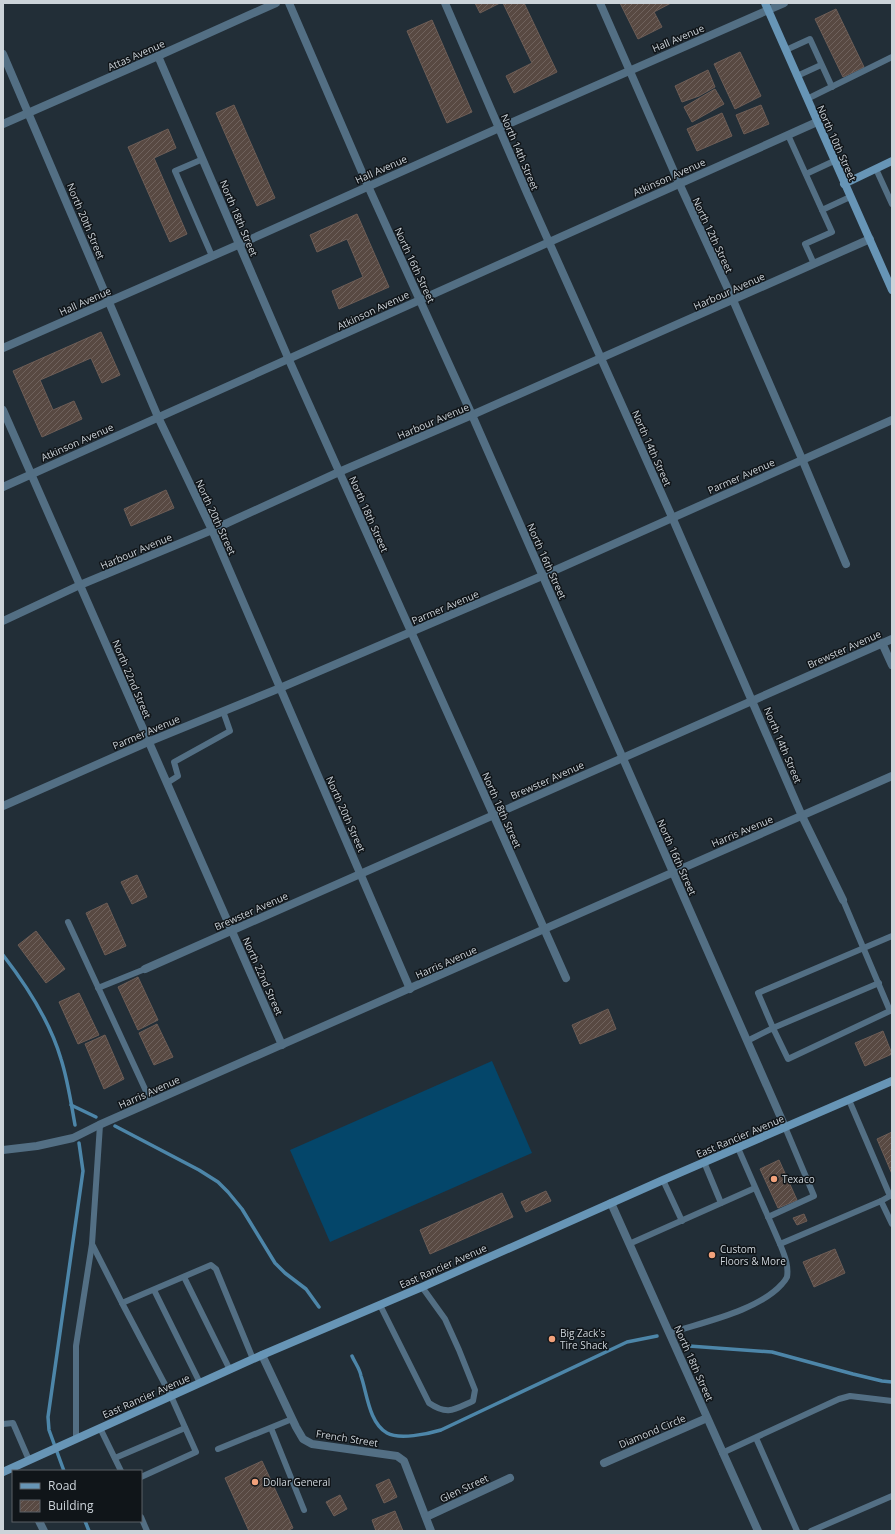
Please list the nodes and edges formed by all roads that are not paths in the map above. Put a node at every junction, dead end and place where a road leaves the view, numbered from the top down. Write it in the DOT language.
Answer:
graph roads {
  1 [pos="276,3"];
  2 [pos="289,3"];
  3 [pos="445,3"];
  4 [pos="600,3"];
  5 [pos="784,3"];
  6 [pos="766,7"];
  7 [pos="786,50"];
  8 [pos="3,54"];
  9 [pos="158,56"];
  10 [pos="892,57"];
  11 [pos="822,65"];
  12 [pos="630,70"];
  13 [pos="797,76"];
  14 [pos="832,87"];
  15 [pos="807,99"];
  16 [pos="29,112"];
  17 [pos="817,122"];
  18 [pos="3,124"];
  19 [pos="499,128"];
  20 [pos="788,135"];
  21 [pos="203,159"];
  22 [pos="834,161"];
  23 [pos="892,161"];
  24 [pos="876,169"];
  25 [pos="806,174"];
  26 [pos="679,183"];
  27 [pos="844,184"];
  28 [pos="368,186"];
  29 [pos="850,197"];
  30 [pos="892,204"];
  31 [pos="822,210"];
  32 [pos="870,239"];
  33 [pos="549,243"];
  34 [pos="240,244"];
  35 [pos="212,256"];
  36 [pos="814,264"];
  37 [pos="889,274"];
  38 [pos="892,290"];
  39 [pos="420,299"];
  40 [pos="732,300"];
  41 [pos="109,302"];
  42 [pos="3,348"];
  43 [pos="602,358"];
  44 [pos="289,360"];
  45 [pos="3,410"];
  46 [pos="472,415"];
  47 [pos="158,417"];
  48 [pos="892,420"];
  49 [pos="802,459"];
  50 [pos="339,472"];
  51 [pos="32,474"];
  52 [pos="3,487"];
  53 [pos="672,517"];
  54 [pos="212,530"];
  55 [pos="846,564"];
  56 [pos="542,576"];
  57 [pos="80,585"];
  58 [pos="3,620"];
  59 [pos="412,632"];
  60 [pos="892,639"];
  61 [pos="882,643"];
  62 [pos="892,665"];
  63 [pos="280,688"];
  64 [pos="753,700"];
  65 [pos="223,711"];
  66 [pos="148,742"];
  67 [pos="622,758"];
  68 [pos="892,776"];
  69 [pos="168,783"];
  70 [pos="3,806"];
  71 [pos="493,814"];
  72 [pos="802,816"];
  73 [pos="673,872"];
  74 [pos="361,874"];
  75 [pos="843,900"];
  76 [pos="68,922"];
  77 [pos="544,929"];
  78 [pos="232,930"];
  79 [pos="892,936"];
  80 [pos="864,948"];
  81 [pos="145,969"];
  82 [pos="566,978"];
  83 [pos="879,983"];
  84 [pos="98,988"];
  85 [pos="410,989"];
  86 [pos="891,1011"];
  87 [pos="773,1028"];
  88 [pos="747,1041"];
  89 [pos="282,1044"];
  90 [pos="892,1081"];
  91 [pos="848,1100"];
  92 [pos="151,1102"];
  93 [pos="100,1125"];
  94 [pos="785,1128"];
  95 [pos="738,1148"];
  96 [pos="3,1150"];
  97 [pos="704,1162"];
  98 [pos="663,1180"];
  99 [pos="755,1188"];
  100 [pos="881,1200"];
  101 [pos="611,1203"];
  102 [pos="721,1203"];
  103 [pos="768,1216"];
  104 [pos="682,1221"];
  105 [pos="892,1224"];
  106 [pos="92,1244"];
  107 [pos="629,1244"];
  108 [pos="780,1244"];
  109 [pos="184,1277"];
  110 [pos="422,1287"];
  111 [pos="154,1290"];
  112 [pos="122,1303"];
  113 [pos="380,1305"];
  114 [pos="670,1332"];
  115 [pos="262,1355"];
  116 [pos="253,1359"];
  117 [pos="230,1370"];
  118 [pos="200,1383"];
  119 [pos="171,1396"];
  120 [pos="892,1401"];
  121 [pos="707,1418"];
  122 [pos="292,1419"];
  123 [pos="3,1424"];
  124 [pos="100,1428"];
  125 [pos="185,1428"];
  126 [pos="271,1428"];
  127 [pos="756,1438"];
  128 [pos="76,1439"];
  129 [pos="218,1449"];
  130 [pos="722,1452"];
  131 [pos="115,1458"];
  132 [pos="29,1460"];
  133 [pos="604,1462"];
  134 [pos="16,1469"];
  135 [pos="121,1470"];
  136 [pos="3,1472"];
  137 [pos="142,1477"];
  138 [pos="510,1478"];
  139 [pos="892,1496"];
  140 [pos="304,1510"];
  141 [pos="426,1516"];
  142 [pos="142,1521"];
  143 [pos="40,1522"];
  144 [pos="44,1531"];
  145 [pos="146,1531"];
  146 [pos="431,1531"];
  147 [pos="758,1531"];
  148 [pos="797,1531"];
  149 [pos="811,1531"];
  1 -- 9 [label="street, Attas Avenue"];
  2 -- 28 [label="street, North 16th Street"];
  3 -- 19 [label="street, North 14th Street"];
  4 -- 12 [label="street, North 12th Street"];
  5 -- 6 [label="street, Hall Avenue"];
  6 -- 7 [label="main road, North 10th Street"];
  6 -- 12 [label="street, Hall Avenue"];
  7 -- 11 [label="lane"];
  7 -- 13 [label="main road, North 10th Street"];
  8 -- 16 [label="street, North 20th Street"];
  9 -- 16 [label="street, Attas Avenue"];
  9 -- 21 [label="street, North 18th Street"];
  10 -- 14 [label="lane"];
  11 -- 13 [label="lane"];
  11 -- 14 [label="lane"];
  12 -- 19 [label="street, Hall Avenue"];
  12 -- 26 [label="street, North 12th Street"];
  13 -- 15 [label="main road, North 10th Street"];
  14 -- 15 [label="lane"];
  15 -- 17 [label="main road, North 10th Street"];
  16 -- 18 [label="street, Attas Avenue"];
  16 -- 41 [label="street, North 20th Street"];
  17 -- 20 [label="street, Atkinson Avenue"];
  17 -- 22 [label="main road, North 10th Street"];
  19 -- 28 [label="street, Hall Avenue"];
  19 -- 33 [label="street, North 14th Street"];
  20 -- 25 [label="lane"];
  20 -- 26 [label="street, Atkinson Avenue"];
  21 -- 34 [label="street, North 18th Street"];
  21 -- 35 [label="lane"];
  22 -- 25 [label="lane"];
  22 -- 27 [label="main road, North 10th Street"];
  23 -- 24 [label="main road"];
  24 -- 27 [label="main road"];
  24 -- 30 [label="lane"];
  25 -- 31 [label="lane"];
  26 -- 33 [label="street, Atkinson Avenue"];
  26 -- 40 [label="street, North 12th Street"];
  27 -- 29 [label="main road, North 10th Street"];
  28 -- 34 [label="street, Hall Avenue"];
  28 -- 39 [label="street, North 16th Street"];
  29 -- 31 [label="lane"];
  29 -- 32 [label="main road, North 10th Street"];
  31 -- 36 [label="lane"];
  32 -- 36 [label="street, Harbour Avenue"];
  32 -- 37 [label="main road, North 10th Street"];
  33 -- 39 [label="street, Atkinson Avenue"];
  33 -- 43 [label="street, North 14th Street"];
  34 -- 35 [label="street, Hall Avenue"];
  34 -- 44 [label="street, North 18th Street"];
  35 -- 41 [label="street, Hall Avenue"];
  36 -- 40 [label="street, Harbour Avenue"];
  37 -- 38 [label="main road, North 10th Street"];
  39 -- 44 [label="street, Atkinson Avenue"];
  39 -- 46 [label="street, North 16th Street"];
  40 -- 43 [label="street, Harbour Avenue"];
  40 -- 49 [label="street, North 12th Street"];
  41 -- 42 [label="street, Hall Avenue"];
  41 -- 47 [label="street, North 20th Street"];
  43 -- 46 [label="street, Harbour Avenue"];
  43 -- 53 [label="street, North 14th Street"];
  44 -- 47 [label="street, Atkinson Avenue"];
  44 -- 50 [label="street, North 18th Street"];
  45 -- 51 [label="street, North 22nd Street"];
  46 -- 50 [label="street, Harbour Avenue"];
  46 -- 56 [label="street, North 16th Street"];
  47 -- 51 [label="street, Atkinson Avenue"];
  47 -- 54 [label="street, North 20th Street"];
  48 -- 49 [label="street, Parmer Avenue"];
  49 -- 53 [label="street, Parmer Avenue"];
  49 -- 55 [label="street, North 12th Street"];
  50 -- 54 [label="street, Harbour Avenue"];
  50 -- 59 [label="street, North 18th Street"];
  51 -- 52 [label="street, Atkinson Avenue"];
  51 -- 57 [label="street, North 22nd Street"];
  53 -- 56 [label="street, Parmer Avenue"];
  53 -- 64 [label="street, North 14th Street"];
  54 -- 57 [label="street, Harbour Avenue"];
  54 -- 63 [label="street, North 20th Street"];
  56 -- 59 [label="street, Parmer Avenue"];
  56 -- 67 [label="street, North 16th Street"];
  57 -- 58 [label="street, Harbour Avenue"];
  57 -- 66 [label="street, North 22nd Street"];
  59 -- 63 [label="street, Parmer Avenue"];
  59 -- 71 [label="street, North 18th Street"];
  60 -- 61 [label="street, Brewster Avenue"];
  61 -- 62 [label="street"];
  61 -- 64 [label="street, Brewster Avenue"];
  63 -- 65 [label="street, Parmer Avenue"];
  63 -- 74 [label="street, North 20th Street"];
  64 -- 67 [label="street, Brewster Avenue"];
  64 -- 72 [label="street, North 14th Street"];
  65 -- 66 [label="street, Parmer Avenue"];
  65 -- 69 [label="lane"];
  66 -- 69 [label="street, North 22nd Street"];
  66 -- 70 [label="street, Parmer Avenue"];
  67 -- 71 [label="street, Brewster Avenue"];
  67 -- 73 [label="street, North 16th Street"];
  68 -- 72 [label="street, Harris Avenue"];
  69 -- 78 [label="street, North 22nd Street"];
  71 -- 74 [label="street, Brewster Avenue"];
  71 -- 77 [label="street, North 18th Street"];
  72 -- 73 [label="street, Harris Avenue"];
  72 -- 75 [label="street, North 14th Street"];
  73 -- 77 [label="street, Harris Avenue"];
  73 -- 88 [label="street, North 16th Street"];
  74 -- 78 [label="street, Brewster Avenue"];
  74 -- 85 [label="street, North 20th Street"];
  75 -- 80 [label="lane"];
  76 -- 84 [label="lane"];
  77 -- 82 [label="street, North 18th Street"];
  77 -- 85 [label="street, Harris Avenue"];
  78 -- 81 [label="street, Brewster Avenue"];
  78 -- 89 [label="street, North 22nd Street"];
  79 -- 80 [label="lane"];
  80 -- 83 [label="lane"];
  80 -- 87 [label="lane"];
  81 -- 84 [label="lane"];
  83 -- 86 [label="lane"];
  83 -- 87 [label="lane"];
  84 -- 92 [label="lane"];
  85 -- 89 [label="street, Harris Avenue"];
  86 -- 87 [label="lane"];
  87 -- 88 [label="lane"];
  88 -- 94 [label="street, North 16th Street"];
  89 -- 92 [label="street, Harris Avenue"];
  90 -- 91 [label="main road, East Rancier Avenue"];
  91 -- 94 [label="main road, East Rancier Avenue"];
  91 -- 100 [label="lane"];
  92 -- 93 [label="street, Harris Avenue"];
  93 -- 96 [label="street, Harris Avenue"];
  93 -- 106 [label="lane"];
  94 -- 95 [label="main road, East Rancier Avenue"];
  94 -- 103 [label="lane"];
  95 -- 97 [label="main road, East Rancier Avenue"];
  95 -- 99 [label="lane"];
  97 -- 98 [label="main road, East Rancier Avenue"];
  97 -- 102 [label="lane"];
  98 -- 101 [label="main road, East Rancier Avenue"];
  98 -- 104 [label="lane"];
  99 -- 102 [label="lane"];
  99 -- 103 [label="lane"];
  100 -- 105 [label="lane"];
  100 -- 108 [label="lane"];
  101 -- 107 [label="street, North 18th Street"];
  101 -- 110 [label="main road, East Rancier Avenue"];
  102 -- 104 [label="lane"];
  103 -- 108 [label="lane"];
  104 -- 107 [label="lane"];
  106 -- 112 [label="lane"];
  106 -- 128 [label="lane"];
  107 -- 114 [label="street, North 18th Street"];
  108 -- 114 [label="lane"];
  109 -- 111 [label="lane"];
  109 -- 116 [label="lane"];
  109 -- 117 [label="lane"];
  110 -- 113 [label="main road, East Rancier Avenue"];
  110 -- 113 [label="lane"];
  111 -- 112 [label="lane"];
  111 -- 118 [label="lane"];
  112 -- 119 [label="lane"];
  113 -- 115 [label="main road, East Rancier Avenue"];
  114 -- 121 [label="street, North 18th Street"];
  115 -- 116 [label="main road, East Rancier Avenue"];
  115 -- 122 [label="street, French Street"];
  116 -- 117 [label="main road, East Rancier Avenue"];
  117 -- 118 [label="main road, East Rancier Avenue"];
  118 -- 119 [label="main road, East Rancier Avenue"];
  119 -- 124 [label="main road, East Rancier Avenue"];
  119 -- 125 [label="lane"];
  120 -- 127 [label="lane"];
  121 -- 130 [label="street, North 18th Street"];
  121 -- 133 [label="street, Diamond Circle"];
  122 -- 126 [label="lane"];
  122 -- 141 [label="street, French Street"];
  123 -- 132 [label="lane"];
  124 -- 128 [label="main road, East Rancier Avenue"];
  124 -- 131 [label="lane"];
  125 -- 131 [label="lane"];
  125 -- 137 [label="lane"];
  126 -- 129 [label="lane"];
  126 -- 140 [label="lane"];
  127 -- 130 [label="lane"];
  127 -- 148 [label="lane"];
  128 -- 132 [label="main road, East Rancier Avenue"];
  130 -- 147 [label="street, North 18th Street"];
  131 -- 135 [label="lane"];
  132 -- 134 [label="main road, East Rancier Avenue"];
  134 -- 136 [label="main road, East Rancier Avenue"];
  138 -- 141 [label="street, Glen Street"];
  139 -- 149 [label="lane"];
  141 -- 146 [label="street, French Street"];
  142 -- 145 [label="lane"];
  143 -- 144 [label="street"];
}
